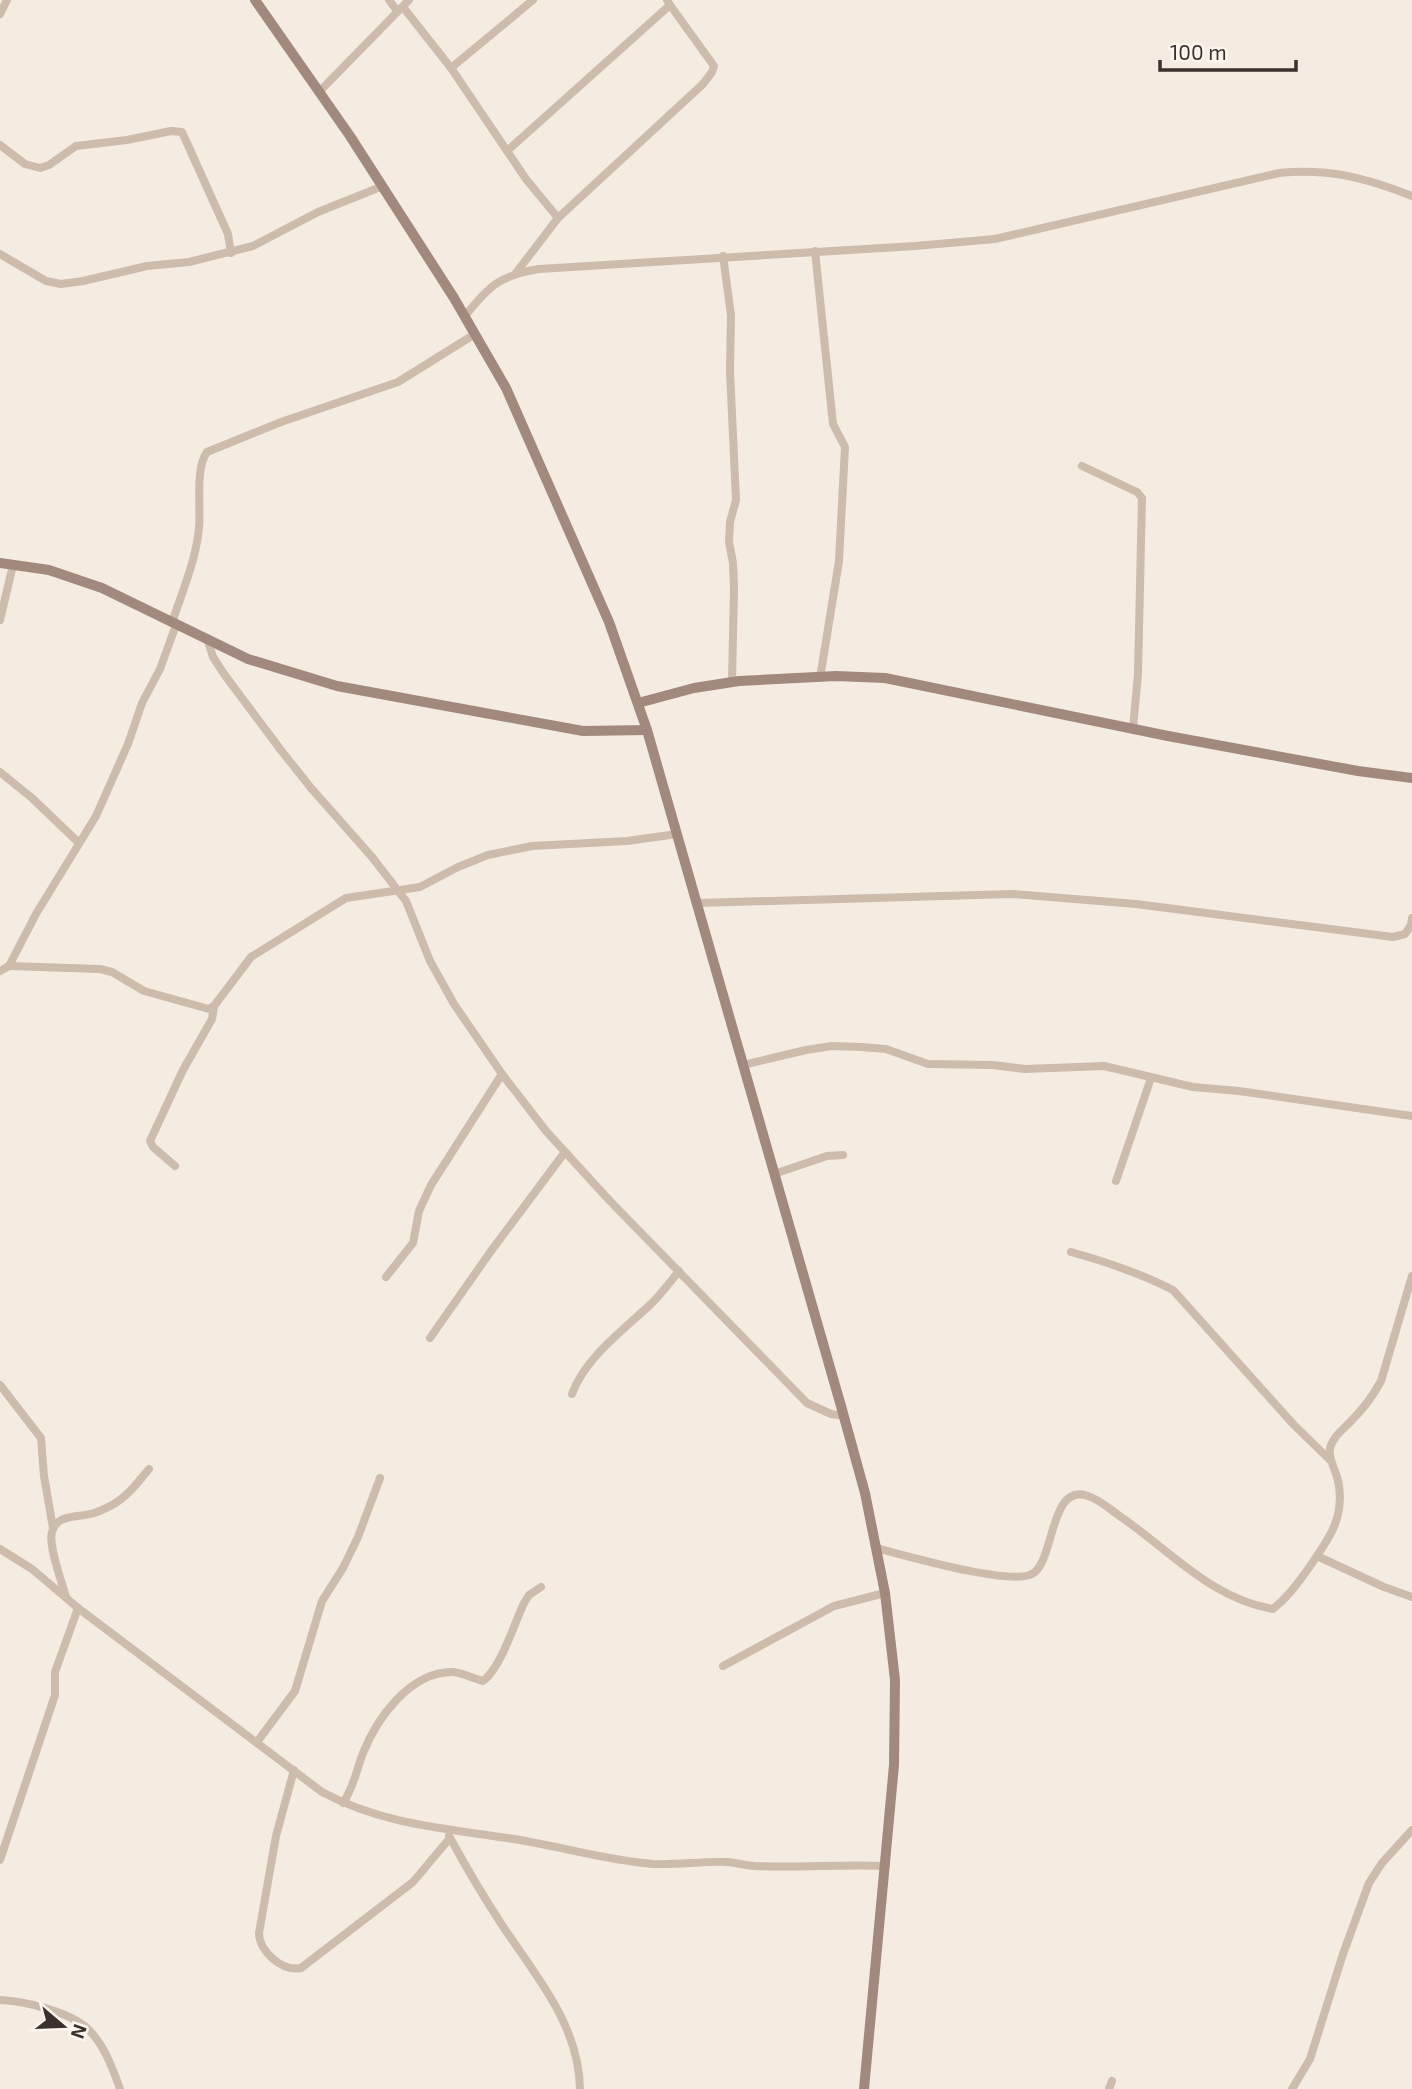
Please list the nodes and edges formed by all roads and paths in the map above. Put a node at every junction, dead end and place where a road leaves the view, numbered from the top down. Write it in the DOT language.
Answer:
graph roads {
  1 [pos="7,0"];
  2 [pos="255,0"];
  3 [pos="389,0"];
  4 [pos="409,0"];
  5 [pos="533,0"];
  6 [pos="669,2"];
  7 [pos="400,9"];
  8 [pos="0,13"];
  9 [pos="451,68"];
  10 [pos="319,92"];
  11 [pos="0,145"];
  12 [pos="507,151"];
  13 [pos="383,186"];
  14 [pos="1412,196"];
  15 [pos="558,218"];
  16 [pos="815,251"];
  17 [pos="231,253"];
  18 [pos="0,254"];
  19 [pos="723,256"];
  20 [pos="516,272"];
  21 [pos="465,316"];
  22 [pos="475,334"];
  23 [pos="1083,466"];
  24 [pos="0,563"];
  25 [pos="13,565"];
  26 [pos="0,620"];
  27 [pos="174,624"];
  28 [pos="208,641"];
  29 [pos="820,678"];
  30 [pos="732,682"];
  31 [pos="638,702"];
  32 [pos="1133,729"];
  33 [pos="647,730"];
  34 [pos="0,772"];
  35 [pos="1412,778"];
  36 [pos="677,834"];
  37 [pos="79,844"];
  38 [pos="399,891"];
  39 [pos="697,903"];
  40 [pos="1412,918"];
  41 [pos="9,965"];
  42 [pos="0,971"];
  43 [pos="214,1006"];
  44 [pos="743,1065"];
  45 [pos="502,1074"];
  46 [pos="1151,1078"];
  47 [pos="1412,1116"];
  48 [pos="565,1152"];
  49 [pos="843,1155"];
  50 [pos="175,1166"];
  51 [pos="774,1174"];
  52 [pos="1116,1181"];
  53 [pos="1071,1252"];
  54 [pos="679,1270"];
  55 [pos="1412,1276"];
  56 [pos="386,1278"];
  57 [pos="430,1338"];
  58 [pos="0,1385"];
  59 [pos="572,1394"];
  60 [pos="844,1416"];
  61 [pos="1332,1461"];
  62 [pos="149,1469"];
  63 [pos="380,1478"];
  64 [pos="53,1528"];
  65 [pos="876,1548"];
  66 [pos="0,1549"];
  67 [pos="1317,1556"];
  68 [pos="541,1587"];
  69 [pos="885,1593"];
  70 [pos="65,1597"];
  71 [pos="1412,1597"];
  72 [pos="78,1608"];
  73 [pos="723,1666"];
  74 [pos="257,1742"];
  75 [pos="294,1770"];
  76 [pos="343,1803"];
  77 [pos="1412,1830"];
  78 [pos="448,1835"];
  79 [pos="0,1860"];
  80 [pos="886,1866"];
  81 [pos="0,2000"];
  82 [pos="120,2089"];
  83 [pos="580,2089"];
  84 [pos="864,2089"];
  85 [pos="1293,2089"];
  1 -- 8 [label="street"];
  2 -- 10 [label="main road"];
  3 -- 7 [label="street"];
  4 -- 7 [label="street"];
  5 -- 9 [label="street"];
  6 -- 12 [label="street"];
  6 -- 15 [label="street"];
  7 -- 9 [label="street"];
  7 -- 10 [label="street"];
  9 -- 12 [label="street"];
  10 -- 13 [label="main road"];
  11 -- 17 [label="street"];
  12 -- 15 [label="street"];
  13 -- 17 [label="street"];
  13 -- 21 [label="main road"];
  14 -- 16 [label="street"];
  15 -- 20 [label="street"];
  16 -- 19 [label="street"];
  16 -- 29 [label="street"];
  17 -- 18 [label="street"];
  19 -- 20 [label="street"];
  19 -- 30 [label="street"];
  20 -- 21 [label="street"];
  21 -- 22 [label="main road"];
  22 -- 27 [label="street"];
  22 -- 31 [label="main road"];
  23 -- 32 [label="street"];
  24 -- 25 [label="main road"];
  25 -- 26 [label="street"];
  25 -- 27 [label="main road"];
  27 -- 28 [label="main road"];
  27 -- 37 [label="street"];
  28 -- 33 [label="main road"];
  28 -- 38 [label="street"];
  29 -- 30 [label="main road"];
  29 -- 32 [label="main road"];
  30 -- 31 [label="main road"];
  31 -- 33 [label="main road"];
  32 -- 35 [label="main road"];
  33 -- 36 [label="main road"];
  34 -- 37 [label="street"];
  36 -- 38 [label="street"];
  36 -- 39 [label="main road"];
  37 -- 41 [label="street"];
  38 -- 43 [label="street"];
  38 -- 45 [label="street"];
  39 -- 40 [label="street"];
  39 -- 44 [label="main road"];
  41 -- 42 [label="street"];
  41 -- 43 [label="street"];
  43 -- 50 [label="street"];
  44 -- 46 [label="street"];
  44 -- 51 [label="main road"];
  45 -- 48 [label="street"];
  45 -- 56 [label="street"];
  46 -- 47 [label="street"];
  46 -- 52 [label="street"];
  48 -- 54 [label="street"];
  48 -- 57 [label="street"];
  49 -- 51 [label="street"];
  51 -- 60 [label="main road"];
  53 -- 61 [label="street"];
  54 -- 59 [label="street"];
  54 -- 60 [label="street"];
  55 -- 61 [label="street"];
  58 -- 64 [label="street"];
  60 -- 65 [label="main road"];
  61 -- 67 [label="street"];
  62 -- 64 [label="street"];
  63 -- 74 [label="street"];
  64 -- 70 [label="street"];
  65 -- 67 [label="street"];
  65 -- 69 [label="main road"];
  66 -- 70 [label="street"];
  67 -- 71 [label="street"];
  68 -- 76 [label="street"];
  69 -- 73 [label="street"];
  69 -- 80 [label="main road"];
  70 -- 72 [label="street"];
  72 -- 74 [label="street"];
  72 -- 79 [label="street"];
  74 -- 75 [label="street"];
  75 -- 76 [label="street"];
  75 -- 78 [label="street"];
  76 -- 78 [label="street"];
  77 -- 85 [label="street"];
  78 -- 80 [label="street"];
  78 -- 83 [label="street"];
  80 -- 84 [label="main road"];
  81 -- 82 [label="street"];
}
